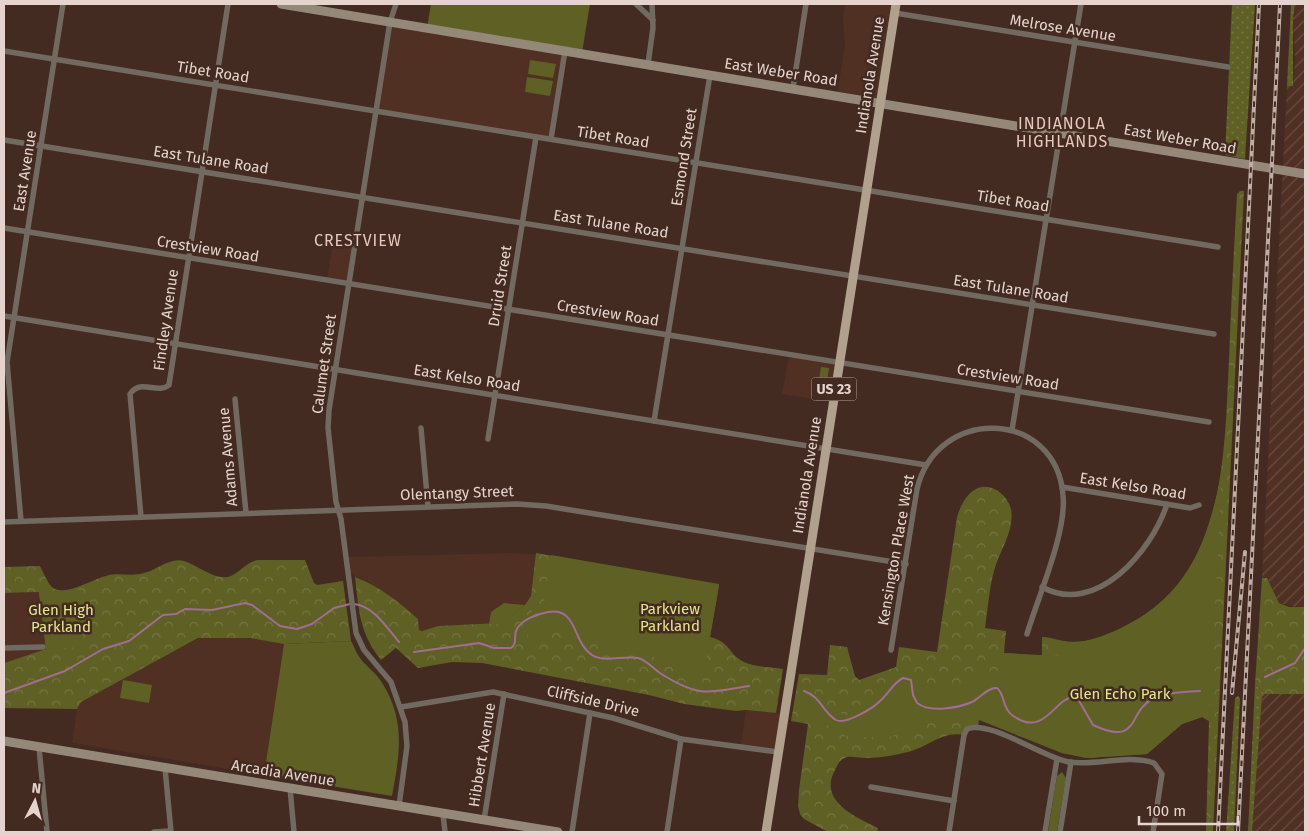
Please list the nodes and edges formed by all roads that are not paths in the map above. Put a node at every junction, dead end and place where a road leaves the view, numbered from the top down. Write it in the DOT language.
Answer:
graph roads {
  1 [pos="63,4"];
  2 [pos="228,4"];
  3 [pos="282,4"];
  4 [pos="396,4"];
  5 [pos="636,4"];
  6 [pos="652,4"];
  7 [pos="806,4"];
  8 [pos="1082,4"];
  9 [pos="896,8"];
  10 [pos="653,20"];
  11 [pos="390,22"];
  12 [pos="1075,42"];
  13 [pos="565,50"];
  14 [pos="4,51"];
  15 [pos="54,59"];
  16 [pos="648,64"];
  17 [pos="1228,67"];
  18 [pos="710,74"];
  19 [pos="215,85"];
  20 [pos="792,88"];
  21 [pos="880,103"];
  22 [pos="376,111"];
  23 [pos="1060,133"];
  24 [pos="536,137"];
  25 [pos="551,139"];
  26 [pos="4,140"];
  27 [pos="42,146"];
  28 [pos="696,162"];
  29 [pos="202,172"];
  30 [pos="1305,174"];
  31 [pos="866,190"];
  32 [pos="362,197"];
  33 [pos="1046,219"];
  34 [pos="522,223"];
  35 [pos="4,228"];
  36 [pos="28,232"];
  37 [pos="1218,247"];
  38 [pos="682,248"];
  39 [pos="188,258"];
  40 [pos="852,276"];
  41 [pos="348,284"];
  42 [pos="1032,305"];
  43 [pos="508,310"];
  44 [pos="4,316"];
  45 [pos="15,318"];
  46 [pos="1214,334"];
  47 [pos="668,335"];
  48 [pos="175,344"];
  49 [pos="838,362"];
  50 [pos="335,370"];
  51 [pos="1018,391"];
  52 [pos="495,395"];
  53 [pos="235,399"];
  54 [pos="654,421"];
  55 [pos="1209,422"];
  56 [pos="420,428"];
  57 [pos="1012,430"];
  58 [pos="488,439"];
  59 [pos="825,448"];
  60 [pos="926,465"];
  61 [pos="1062,487"];
  62 [pos="1167,504"];
  63 [pos="1199,505"];
  64 [pos="428,506"];
  65 [pos="338,510"];
  66 [pos="246,513"];
  67 [pos="141,517"];
  68 [pos="21,521"];
  69 [pos="4,522"];
  70 [pos="810,548"];
  71 [pos="906,564"];
  72 [pos="1042,587"];
  73 [pos="1027,634"];
  74 [pos="43,647"];
  75 [pos="4,648"];
  76 [pos="892,650"];
  77 [pos="504,694"];
  78 [pos="401,706"];
  79 [pos="590,713"];
  80 [pos="682,739"];
  81 [pos="4,741"];
  82 [pos="39,747"];
  83 [pos="778,752"];
  84 [pos="1057,759"];
  85 [pos="1070,762"];
  86 [pos="165,768"];
  87 [pos="871,787"];
  88 [pos="290,788"];
  89 [pos="954,800"];
  90 [pos="399,806"];
  91 [pos="443,814"];
  92 [pos="484,820"];
  93 [pos="47,832"];
  94 [pos="154,832"];
  95 [pos="170,832"];
  96 [pos="294,832"];
  97 [pos="445,832"];
  98 [pos="558,832"];
  99 [pos="572,832"];
  100 [pos="667,832"];
  101 [pos="766,832"];
  102 [pos="949,832"];
  103 [pos="1045,832"];
  104 [pos="1060,832"];
  105 [pos="1153,832"];
  1 -- 15 [label="street, East Avenue"];
  2 -- 19 [label="street, Findley Avenue"];
  3 -- 11 [label="street, East Weber Road"];
  4 -- 11 [label="street, Calumet Street"];
  5 -- 10 [label="street"];
  6 -- 10 [label="street"];
  7 -- 20 [label="street"];
  8 -- 12 [label="street"];
  9 -- 12 [label="street, Melrose Avenue"];
  9 -- 21 [label="main road, Indianola Avenue / US 23"];
  10 -- 16 [label="street"];
  11 -- 13 [label="street, East Weber Road"];
  11 -- 22 [label="street, Calumet Street"];
  12 -- 17 [label="street, Melrose Avenue"];
  12 -- 23 [label="street"];
  13 -- 16 [label="street, East Weber Road"];
  13 -- 25 [label="street"];
  14 -- 15 [label="street, Tibet Road"];
  15 -- 19 [label="street, Tibet Road"];
  15 -- 27 [label="street, East Avenue"];
  16 -- 18 [label="street, East Weber Road"];
  18 -- 20 [label="street, East Weber Road"];
  18 -- 28 [label="street, Esmond Street"];
  19 -- 22 [label="street, Tibet Road"];
  19 -- 29 [label="street, Findley Avenue"];
  20 -- 21 [label="street, East Weber Road"];
  21 -- 23 [label="street, East Weber Road"];
  21 -- 31 [label="main road, Indianola Avenue / US 23"];
  22 -- 24 [label="street, Tibet Road"];
  22 -- 32 [label="street, Calumet Street"];
  23 -- 30 [label="street, East Weber Road"];
  23 -- 33 [label="street"];
  24 -- 25 [label="street, Tibet Road"];
  24 -- 34 [label="street, Druid Street"];
  25 -- 28 [label="street, Tibet Road"];
  26 -- 27 [label="street, East Tulane Road"];
  27 -- 29 [label="street, East Tulane Road"];
  27 -- 36 [label="street, East Avenue"];
  28 -- 31 [label="street, Tibet Road"];
  28 -- 38 [label="street, Esmond Street"];
  29 -- 32 [label="street, East Tulane Road"];
  29 -- 39 [label="street, Findley Avenue"];
  31 -- 33 [label="street, Tibet Road"];
  31 -- 40 [label="main road, Indianola Avenue / US 23"];
  32 -- 34 [label="street, East Tulane Road"];
  32 -- 41 [label="street, Calumet Street"];
  33 -- 37 [label="street, Tibet Road"];
  33 -- 42 [label="street"];
  34 -- 38 [label="street, East Tulane Road"];
  34 -- 43 [label="street, Druid Street"];
  35 -- 36 [label="street, Crestview Road"];
  36 -- 39 [label="street, Crestview Road"];
  36 -- 45 [label="street, East Avenue"];
  38 -- 40 [label="street, East Tulane Road"];
  38 -- 47 [label="street, Esmond Street"];
  39 -- 41 [label="street, Crestview Road"];
  39 -- 48 [label="street, Findley Avenue"];
  40 -- 42 [label="street, East Tulane Road"];
  40 -- 49 [label="main road, Indianola Avenue / US 23"];
  41 -- 43 [label="street, Crestview Road"];
  41 -- 50 [label="street, Calumet Street"];
  42 -- 46 [label="street, East Tulane Road"];
  42 -- 51 [label="street"];
  43 -- 47 [label="street, Crestview Road"];
  43 -- 52 [label="street, Druid Street"];
  44 -- 45 [label="street, East Kelso Road"];
  45 -- 48 [label="street, East Kelso Road"];
  45 -- 68 [label="street, East Avenue"];
  47 -- 49 [label="street, Crestview Road"];
  47 -- 54 [label="street, Esmond Street"];
  48 -- 50 [label="street, East Kelso Road"];
  48 -- 67 [label="street, Findley Avenue"];
  49 -- 51 [label="street, Crestview Road"];
  49 -- 59 [label="main road, Indianola Avenue / US 23"];
  50 -- 52 [label="street, East Kelso Road"];
  50 -- 65 [label="street, Calumet Street"];
  51 -- 55 [label="street, Crestview Road"];
  51 -- 57 [label="street"];
  52 -- 54 [label="street, East Kelso Road"];
  52 -- 58 [label="street, Druid Street"];
  53 -- 66 [label="street, Adams Avenue"];
  54 -- 59 [label="street, East Kelso Road"];
  56 -- 64 [label="street"];
  57 -- 60 [label="street, Kensington Place West"];
  57 -- 61 [label="street"];
  59 -- 60 [label="street, East Kelso Road"];
  59 -- 70 [label="main road, Indianola Avenue / US 23"];
  60 -- 71 [label="street, Kensington Place West"];
  61 -- 62 [label="street, East Kelso Road"];
  61 -- 72 [label="street"];
  62 -- 63 [label="street, East Kelso Road"];
  62 -- 72 [label="street"];
  64 -- 65 [label="street, Olentangy Street"];
  64 -- 70 [label="street, Olentangy Street"];
  65 -- 66 [label="street, Olentangy Street"];
  65 -- 78 [label="street, Calumet Street"];
  66 -- 67 [label="street, Olentangy Street"];
  67 -- 68 [label="street, Olentangy Street"];
  68 -- 69 [label="street, Olentangy Street"];
  70 -- 71 [label="street, Olentangy Street"];
  70 -- 83 [label="main road, Indianola Avenue / US 23"];
  71 -- 76 [label="street, Kensington Place West"];
  72 -- 73 [label="street"];
  74 -- 75 [label="street"];
  77 -- 78 [label="street, Cliffside Drive"];
  77 -- 79 [label="street, Cliffside Drive"];
  77 -- 92 [label="street, Hibbert Avenue"];
  78 -- 90 [label="street, Calumet Street"];
  79 -- 80 [label="street, Cliffside Drive"];
  79 -- 99 [label="street"];
  80 -- 83 [label="street, Cliffside Drive"];
  80 -- 100 [label="street"];
  81 -- 82 [label="street, Arcadia Avenue"];
  82 -- 86 [label="street, Arcadia Avenue"];
  82 -- 93 [label="street"];
  83 -- 101 [label="main road, Indianola Avenue / US 23"];
  84 -- 85 [label="street"];
  84 -- 89 [label="street"];
  84 -- 103 [label="street"];
  85 -- 104 [label="street"];
  85 -- 105 [label="street"];
  86 -- 88 [label="street, Arcadia Avenue"];
  86 -- 95 [label="street"];
  87 -- 89 [label="street"];
  88 -- 90 [label="street, Arcadia Avenue"];
  88 -- 96 [label="street"];
  89 -- 102 [label="street"];
  90 -- 91 [label="street, Arcadia Avenue"];
  91 -- 92 [label="street, Arcadia Avenue"];
  91 -- 97 [label="street"];
  92 -- 98 [label="street, Arcadia Avenue"];
  94 -- 95 [label="street"];
}
